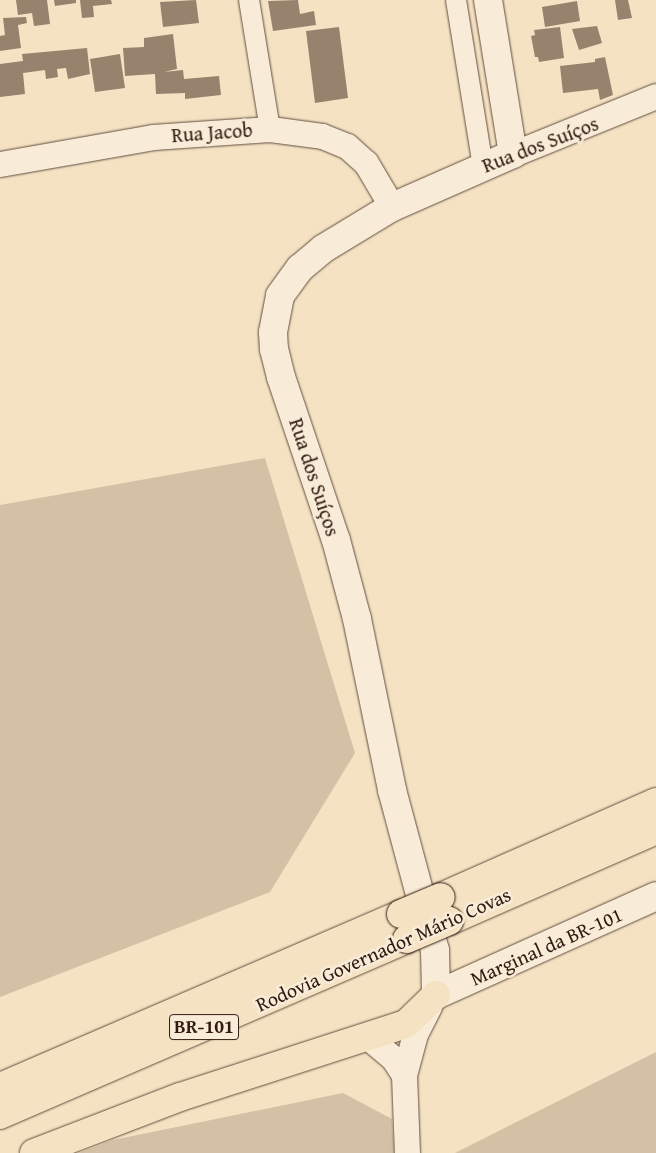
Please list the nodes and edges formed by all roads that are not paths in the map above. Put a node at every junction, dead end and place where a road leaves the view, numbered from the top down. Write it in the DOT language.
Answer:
graph roads {
  1 [pos="249,0"];
  2 [pos="456,0"];
  3 [pos="488,0"];
  4 [pos="656,96"];
  5 [pos="270,129"];
  6 [pos="513,154"];
  7 [pos="0,164"];
  8 [pos="483,166"];
  9 [pos="392,207"];
  10 [pos="656,802"];
  11 [pos="656,830"];
  12 [pos="656,896"];
  13 [pos="445,909"];
  14 [pos="404,926"];
  15 [pos="436,995"];
  16 [pos="369,1038"];
  17 [pos="404,1075"];
  18 [pos="0,1087"];
  19 [pos="0,1116"];
  20 [pos="34,1153"];
  21 [pos="407,1153"];
  1 -- 5 [label="street"];
  2 -- 8 [label="street"];
  3 -- 6 [label="main road"];
  4 -- 6 [label="street, Rua dos Suíços"];
  5 -- 7 [label="street, Rua Jacob"];
  5 -- 9 [label="street, Rua Jacob"];
  6 -- 8 [label="main road, Rua dos Suíços"];
  8 -- 9 [label="main road, Rua dos Suíços"];
  9 -- 15 [label="main road, Rua dos Suíços"];
  10 -- 13 [label="highway, Rodovia Governador Mário Covas / BR-101"];
  11 -- 13 [label="highway, Rodovia Governador Mário Covas / BR-101"];
  12 -- 15 [label="main road, Marginal da BR-101"];
  13 -- 14 [label="highway, Rodovia Governador Mário Covas / BR-101, bridge"];
  14 -- 18 [label="highway, Rodovia Governador Mário Covas / BR-101"];
  14 -- 19 [label="highway, Rodovia Governador Mário Covas / BR-101"];
  15 -- 16 [label="highway"];
  15 -- 17 [label="street, Rua dos Suíços"];
  16 -- 17 [label="street"];
  16 -- 20 [label="highway"];
  17 -- 21 [label="street, Rua dos Suíços"];
}
